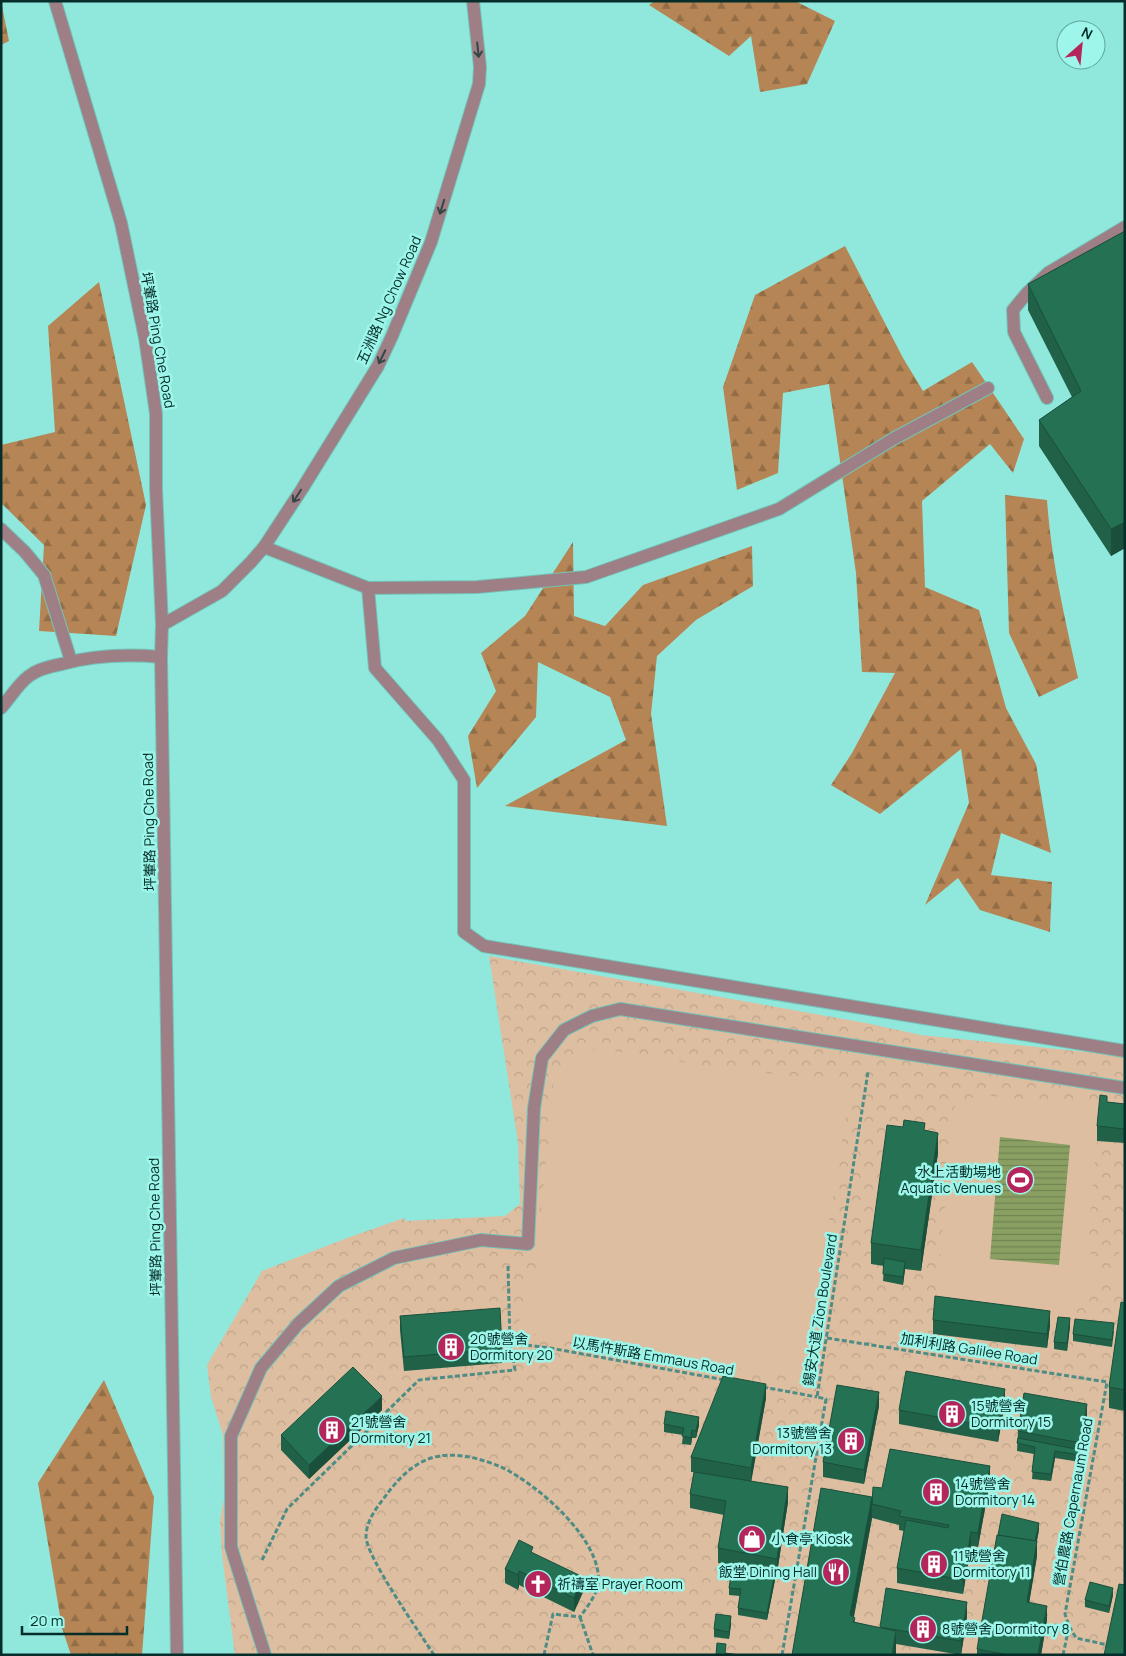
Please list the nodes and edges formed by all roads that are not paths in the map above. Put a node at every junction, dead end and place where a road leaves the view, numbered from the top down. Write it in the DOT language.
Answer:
graph roads {
  1 [pos="55,1"];
  2 [pos="473,1"];
  3 [pos="1125,227"];
  4 [pos="988,388"];
  5 [pos="1047,398"];
  6 [pos="1,529"];
  7 [pos="264,547"];
  8 [pos="368,588"];
  9 [pos="162,625"];
  10 [pos="161,657"];
  11 [pos="71,661"];
  12 [pos="4,702"];
  13 [pos="1125,1051"];
  14 [pos="1125,1088"];
  15 [pos="177,1655"];
  16 [pos="265,1655"];
  1 -- 9 [label="street, 坪輋路 Ping Che Road"];
  2 -- 7 [label="street, 五洲路 Ng Chow Road, one-way"];
  3 -- 5 [label="street"];
  4 -- 8 [label="street"];
  6 -- 11 [label="street"];
  7 -- 8 [label="street"];
  7 -- 9 [label="street, 五洲路 Ng Chow Road"];
  8 -- 13 [label="street"];
  9 -- 10 [label="street, 坪輋路 Ping Che Road"];
  10 -- 11 [label="street"];
  10 -- 15 [label="street, 坪輋路 Ping Che Road"];
  11 -- 12 [label="street"];
  14 -- 16 [label="street"];
}
